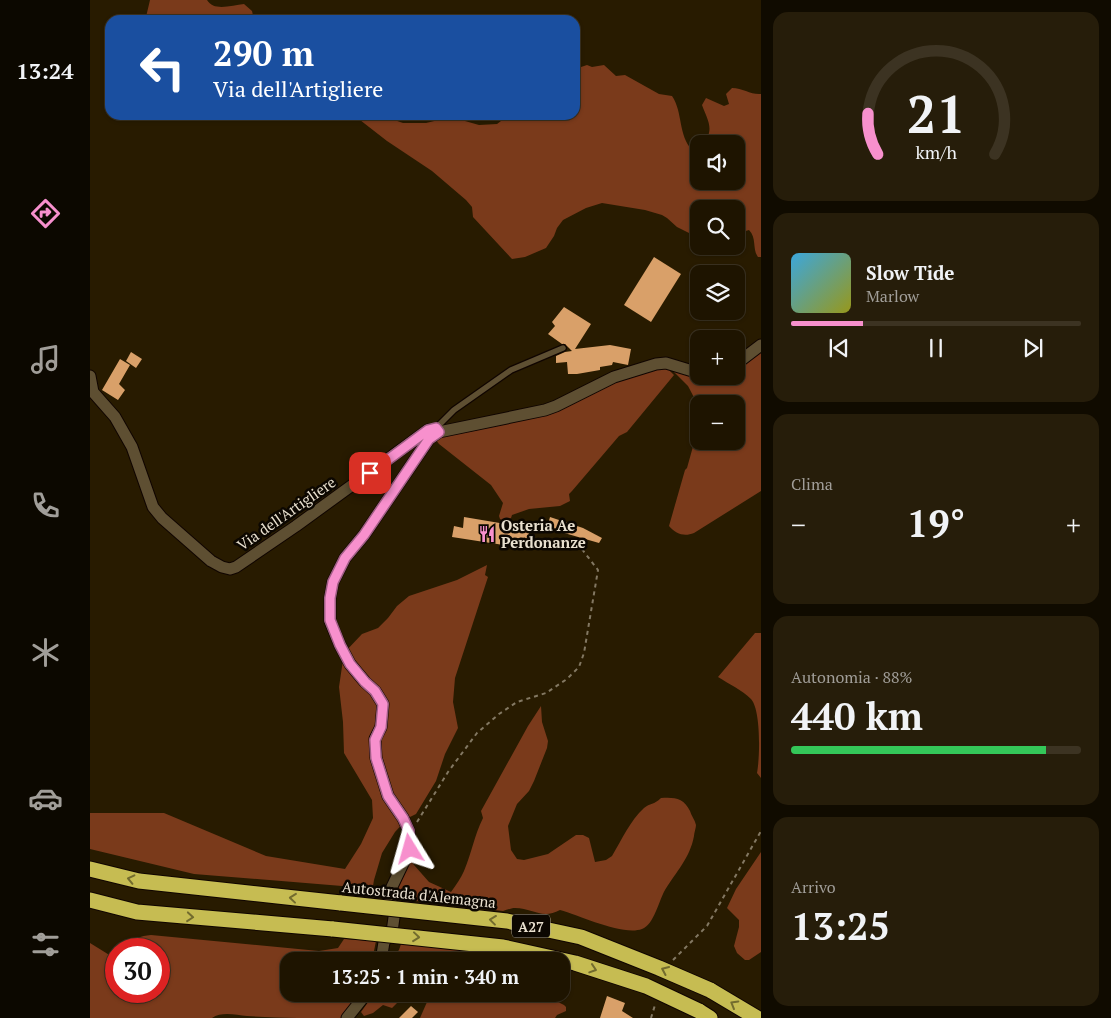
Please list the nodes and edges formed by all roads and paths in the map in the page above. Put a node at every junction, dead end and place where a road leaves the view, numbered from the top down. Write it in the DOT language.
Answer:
graph roads {
  1 [pos="761,345"];
  2 [pos="563,348"];
  3 [pos="745,357"];
  4 [pos="690,370"];
  5 [pos="90,376"];
  6 [pos="437,430"];
  7 [pos="580,548"];
  8 [pos="409,831"];
  9 [pos="761,831"];
  10 [pos="90,869"];
  11 [pos="90,900"];
  12 [pos="382,952"];
  13 [pos="669,963"];
  14 [pos="656,1000"];
  15 [pos="360,1002"];
  16 [pos="705,1015"];
  17 [pos="347,1018"];
  18 [pos="651,1018"];
  19 [pos="757,1018"];
  1 -- 3 [label="street"];
  2 -- 6 [label="lane"];
  4 -- 6 [label="street"];
  5 -- 6 [label="street, Via dell'Artigliere"];
  6 -- 8 [label="street"];
  7 -- 8 [label="path"];
  8 -- 12 [label="street"];
  9 -- 13 [label="path"];
  19 -- 10 [label="highway, Autostrada d'Alemagna / A27, one-way, bridge"];
  11 -- 16 [label="highway, A27, one-way, bridge"];
  14 -- 18 [label="path"];
  15 -- 17 [label="street"];
}
